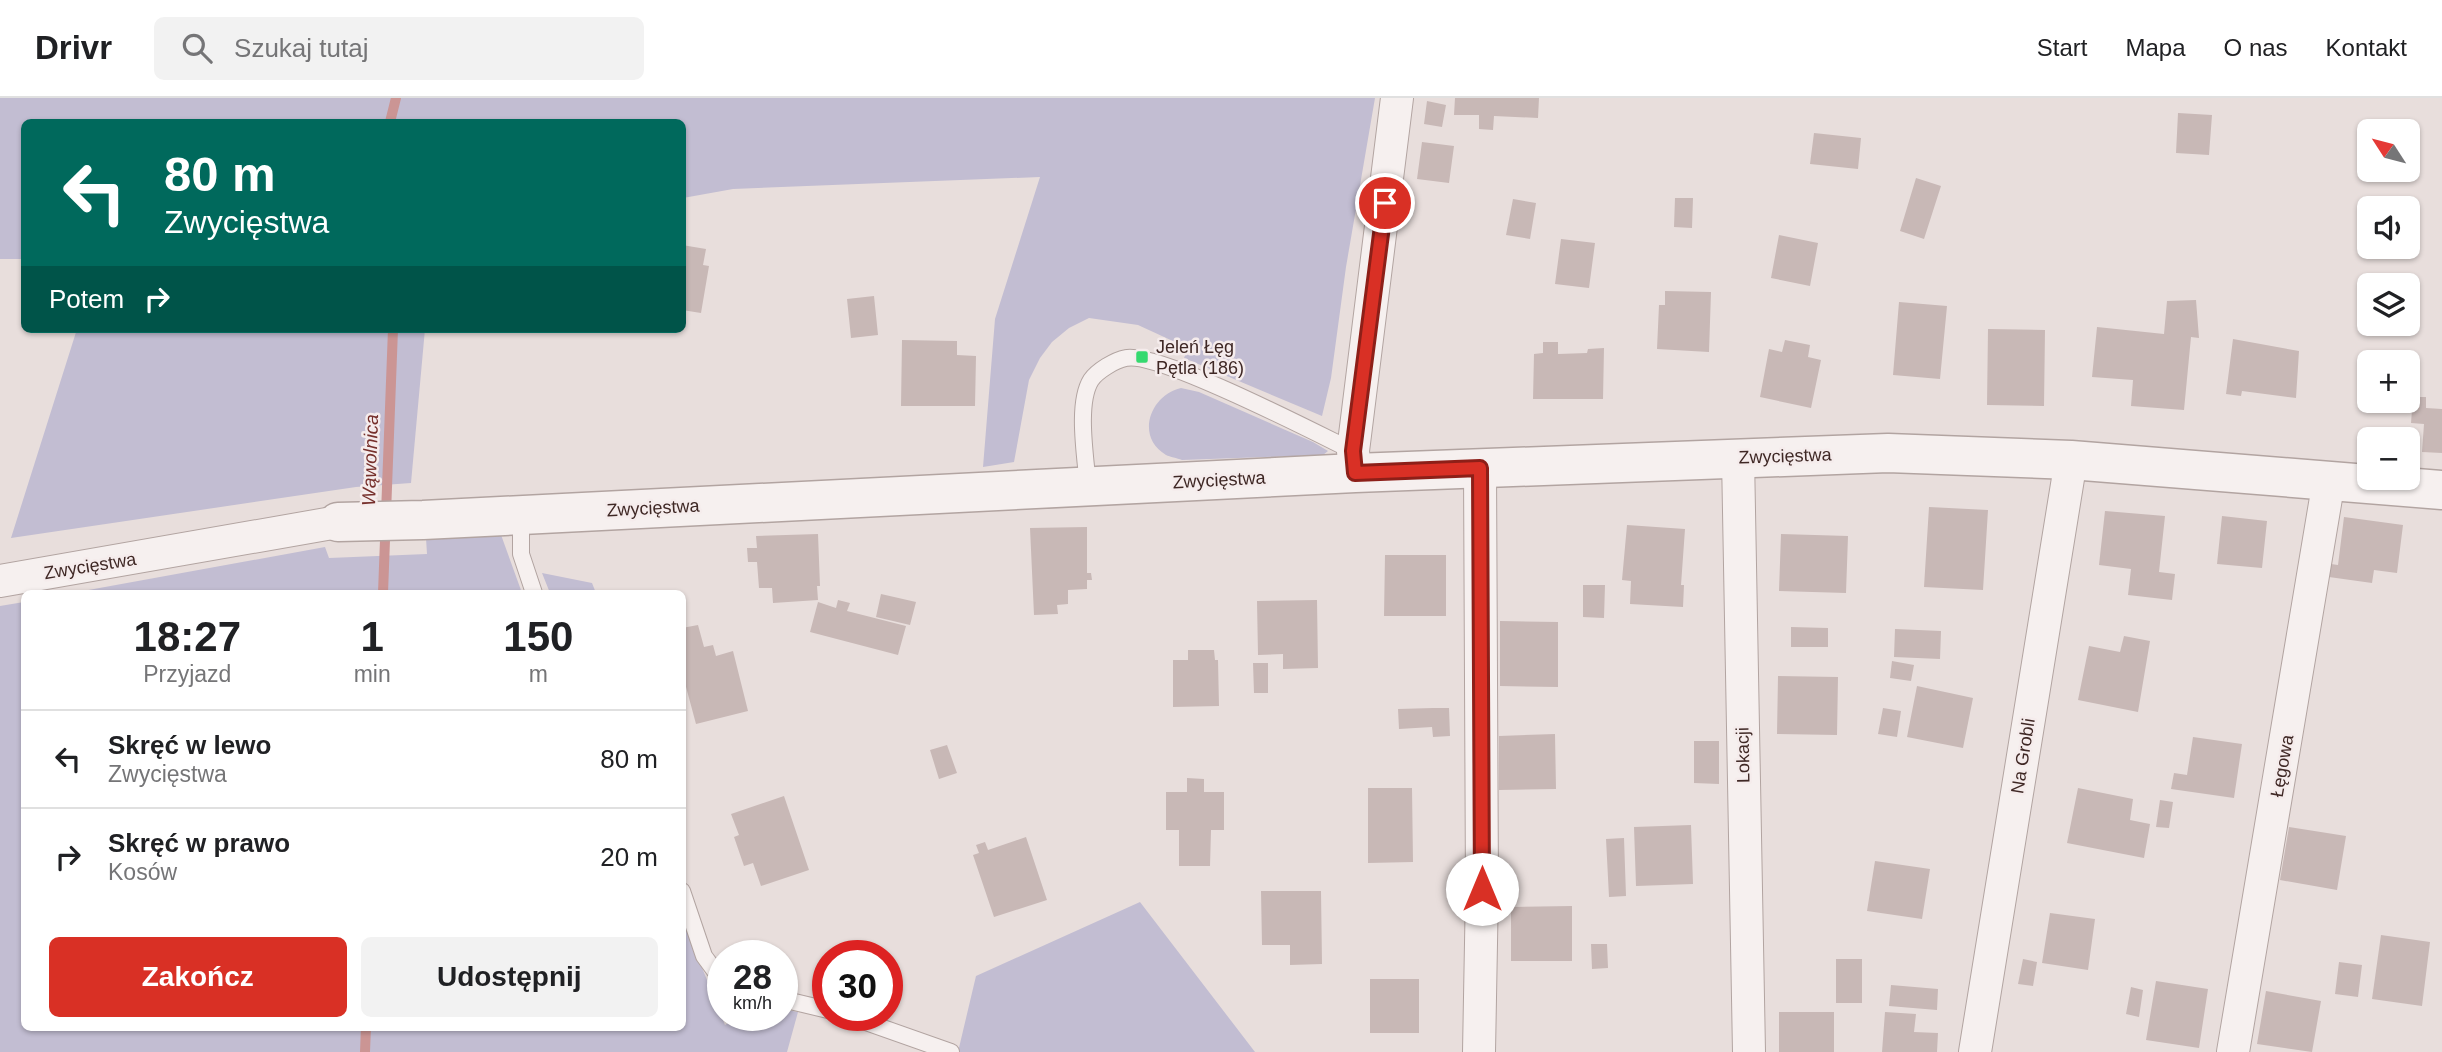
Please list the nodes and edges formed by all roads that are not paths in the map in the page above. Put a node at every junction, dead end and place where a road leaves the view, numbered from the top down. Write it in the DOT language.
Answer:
graph roads {
  1 [pos="1398,98"];
  2 [pos="1738,457"];
  3 [pos="2071,460"];
  4 [pos="1354,462"];
  5 [pos="1480,468"];
  6 [pos="2329,480"];
  7 [pos="1088,486"];
  8 [pos="2442,490"];
  9 [pos="521,514"];
  10 [pos="338,522"];
  11 [pos="0,581"];
  12 [pos="533,590"];
  13 [pos="686,903"];
  14 [pos="707,960"];
  15 [pos="891,1031"];
  16 [pos="951,1052"];
  17 [pos="1479,1052"];
  18 [pos="1749,1052"];
  19 [pos="1975,1052"];
  20 [pos="2233,1052"];
  1 -- 4 [label="street"];
  2 -- 3 [label="street, Zwycięstwa"];
  2 -- 5 [label="street, Zwycięstwa"];
  2 -- 18 [label="street, Lokacji"];
  3 -- 6 [label="street, Zwycięstwa"];
  3 -- 19 [label="street, Na Grobli"];
  4 -- 5 [label="street, Zwycięstwa"];
  4 -- 7 [label="street, Zwycięstwa"];
  4 -- 7 [label="lane"];
  5 -- 17 [label="street"];
  6 -- 8 [label="street, Zwycięstwa"];
  6 -- 20 [label="street, Łęgowa"];
  7 -- 9 [label="street, Zwycięstwa"];
  9 -- 10 [label="street, Zwycięstwa"];
  9 -- 12 [label="lane"];
  10 -- 11 [label="street, Zwycięstwa"];
  13 -- 14 [label="lane"];
  15 -- 16 [label="lane"];
}
